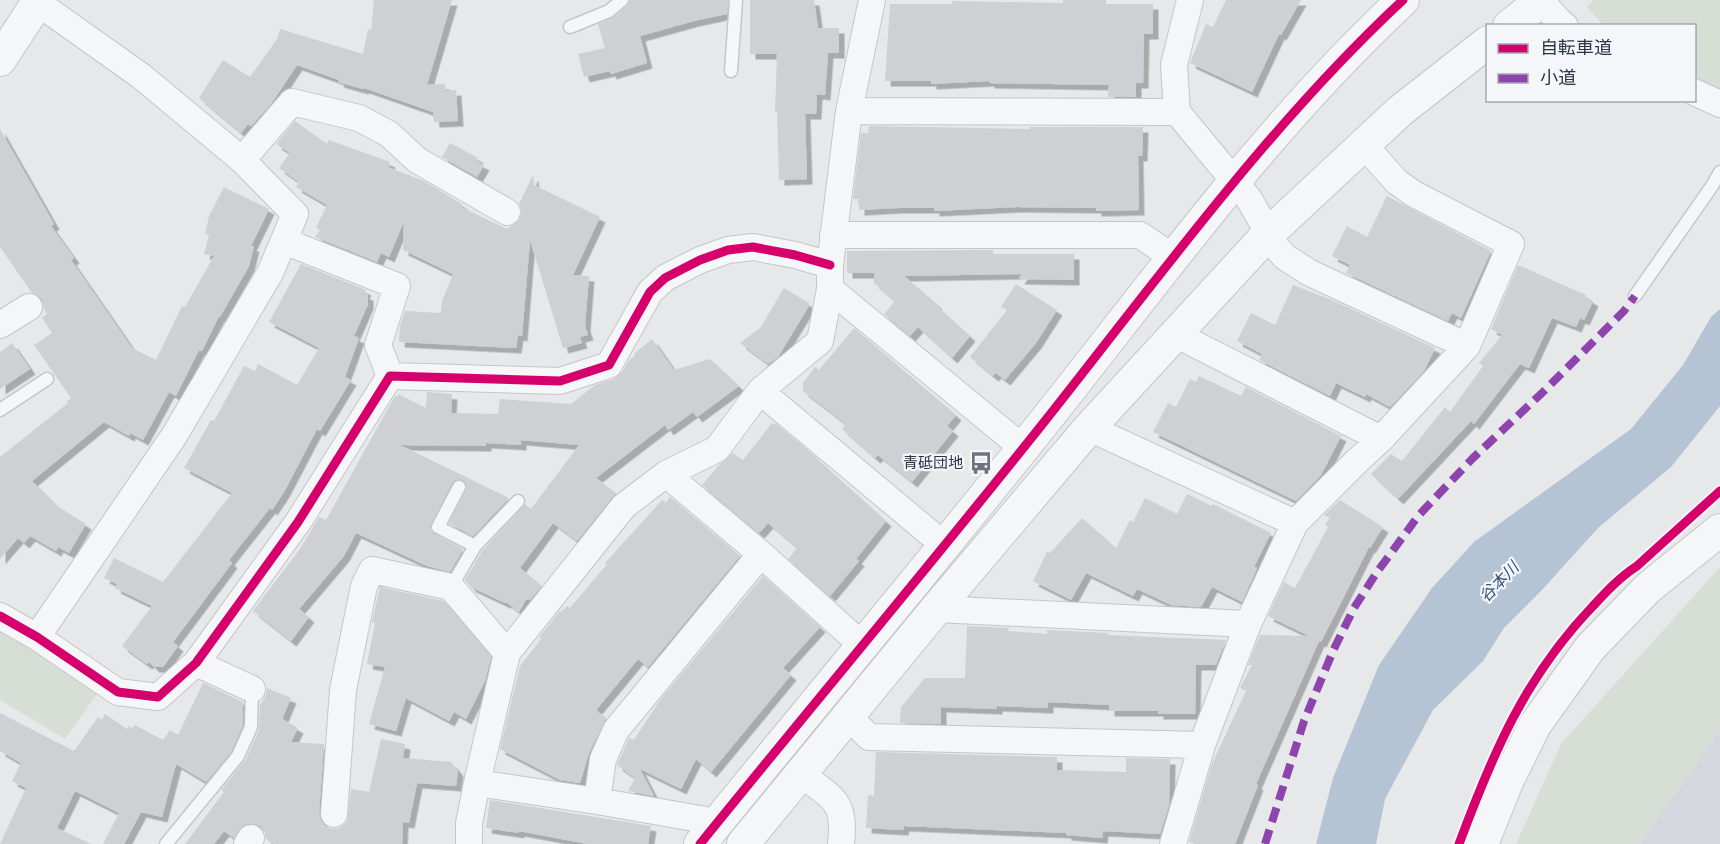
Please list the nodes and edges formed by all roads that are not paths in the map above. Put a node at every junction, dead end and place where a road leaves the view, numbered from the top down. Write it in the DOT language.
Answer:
graph roads {
  1 [pos="622,0"];
  2 [pos="736,0"];
  3 [pos="872,0"];
  4 [pos="1190,0"];
  5 [pos="1403,0"];
  6 [pos="1542,0"];
  7 [pos="38,2"];
  8 [pos="1512,24"];
  9 [pos="1563,24"];
  10 [pos="570,27"];
  11 [pos="1486,44"];
  12 [pos="0,60"];
  13 [pos="731,71"];
  14 [pos="1696,92"];
  15 [pos="1720,104"];
  16 [pos="849,111"];
  17 [pos="1177,112"];
  18 [pos="1363,144"];
  19 [pos="242,160"];
  20 [pos="1720,172"];
  21 [pos="1234,180"];
  22 [pos="507,212"];
  23 [pos="833,235"];
  24 [pos="1267,235"];
  25 [pos="284,241"];
  26 [pos="1174,258"];
  27 [pos="830,277"];
  28 [pos="1635,296"];
  29 [pos="29,308"];
  30 [pos="0,325"];
  31 [pos="1175,334"];
  32 [pos="1467,346"];
  33 [pos="390,376"];
  34 [pos="47,379"];
  35 [pos="760,391"];
  36 [pos="0,410"];
  37 [pos="1089,428"];
  38 [pos="1381,439"];
  39 [pos="1023,448"];
  40 [pos="666,474"];
  41 [pos="459,487"];
  42 [pos="518,501"];
  43 [pos="1295,523"];
  44 [pos="1720,530"];
  45 [pos="944,545"];
  46 [pos="475,546"];
  47 [pos="761,554"];
  48 [pos="450,587"];
  49 [pos="936,609"];
  50 [pos="0,616"];
  51 [pos="1248,624"];
  52 [pos="37,637"];
  53 [pos="862,646"];
  54 [pos="507,654"];
  55 [pos="196,663"];
  56 [pos="252,689"];
  57 [pos="849,717"];
  58 [pos="1202,746"];
  59 [pos="801,774"];
  60 [pos="477,783"];
  61 [pos="597,801"];
  62 [pos="334,814"];
  63 [pos="709,833"];
  64 [pos="166,844"];
  65 [pos="469,844"];
  66 [pos="743,844"];
  67 [pos="841,844"];
  68 [pos="1173,844"];
  69 [pos="1482,844"];
  1 -- 10 [label="lane"];
  2 -- 13 [label="lane"];
  3 -- 16 [label="street"];
  4 -- 17 [label="street"];
  5 -- 21 [label="street"];
  6 -- 8 [label="street"];
  6 -- 9 [label="street"];
  7 -- 12 [label="street"];
  7 -- 19 [label="street"];
  11 -- 18 [label="street"];
  14 -- 15 [label="street"];
  16 -- 17 [label="street"];
  16 -- 23 [label="street"];
  17 -- 21 [label="street"];
  18 -- 24 [label="street"];
  18 -- 32 [label="street"];
  19 -- 22 [label="street"];
  19 -- 25 [label="street"];
  20 -- 28 [label="lane"];
  21 -- 24 [label="street"];
  21 -- 26 [label="street"];
  23 -- 26 [label="street"];
  23 -- 27 [label="street"];
  24 -- 31 [label="street"];
  24 -- 32 [label="street"];
  25 -- 33 [label="street"];
  25 -- 52 [label="street"];
  26 -- 39 [label="street"];
  27 -- 33 [label="street"];
  27 -- 35 [label="street"];
  27 -- 39 [label="street"];
  29 -- 30 [label="street"];
  31 -- 37 [label="street"];
  31 -- 38 [label="street"];
  32 -- 38 [label="street"];
  33 -- 55 [label="street"];
  34 -- 36 [label="lane"];
  35 -- 40 [label="street"];
  35 -- 45 [label="street"];
  37 -- 43 [label="street"];
  37 -- 49 [label="street"];
  38 -- 43 [label="street"];
  39 -- 45 [label="street"];
  40 -- 47 [label="street"];
  40 -- 54 [label="street"];
  41 -- 46 [label="lane"];
  42 -- 46 [label="lane"];
  43 -- 51 [label="street"];
  44 -- 69 [label="street"];
  45 -- 53 [label="street"];
  46 -- 48 [label="lane"];
  47 -- 53 [label="street"];
  47 -- 61 [label="street"];
  48 -- 54 [label="street"];
  48 -- 62 [label="street"];
  49 -- 51 [label="street"];
  49 -- 57 [label="street"];
  50 -- 52 [label="street"];
  51 -- 58 [label="street"];
  52 -- 55 [label="street"];
  53 -- 63 [label="street"];
  54 -- 60 [label="street"];
  55 -- 56 [label="street"];
  56 -- 64 [label="lane"];
  57 -- 58 [label="street"];
  57 -- 59 [label="street"];
  58 -- 68 [label="street"];
  59 -- 66 [label="street"];
  59 -- 67 [label="street"];
  60 -- 61 [label="street"];
  60 -- 65 [label="street"];
  61 -- 63 [label="street"];
}
